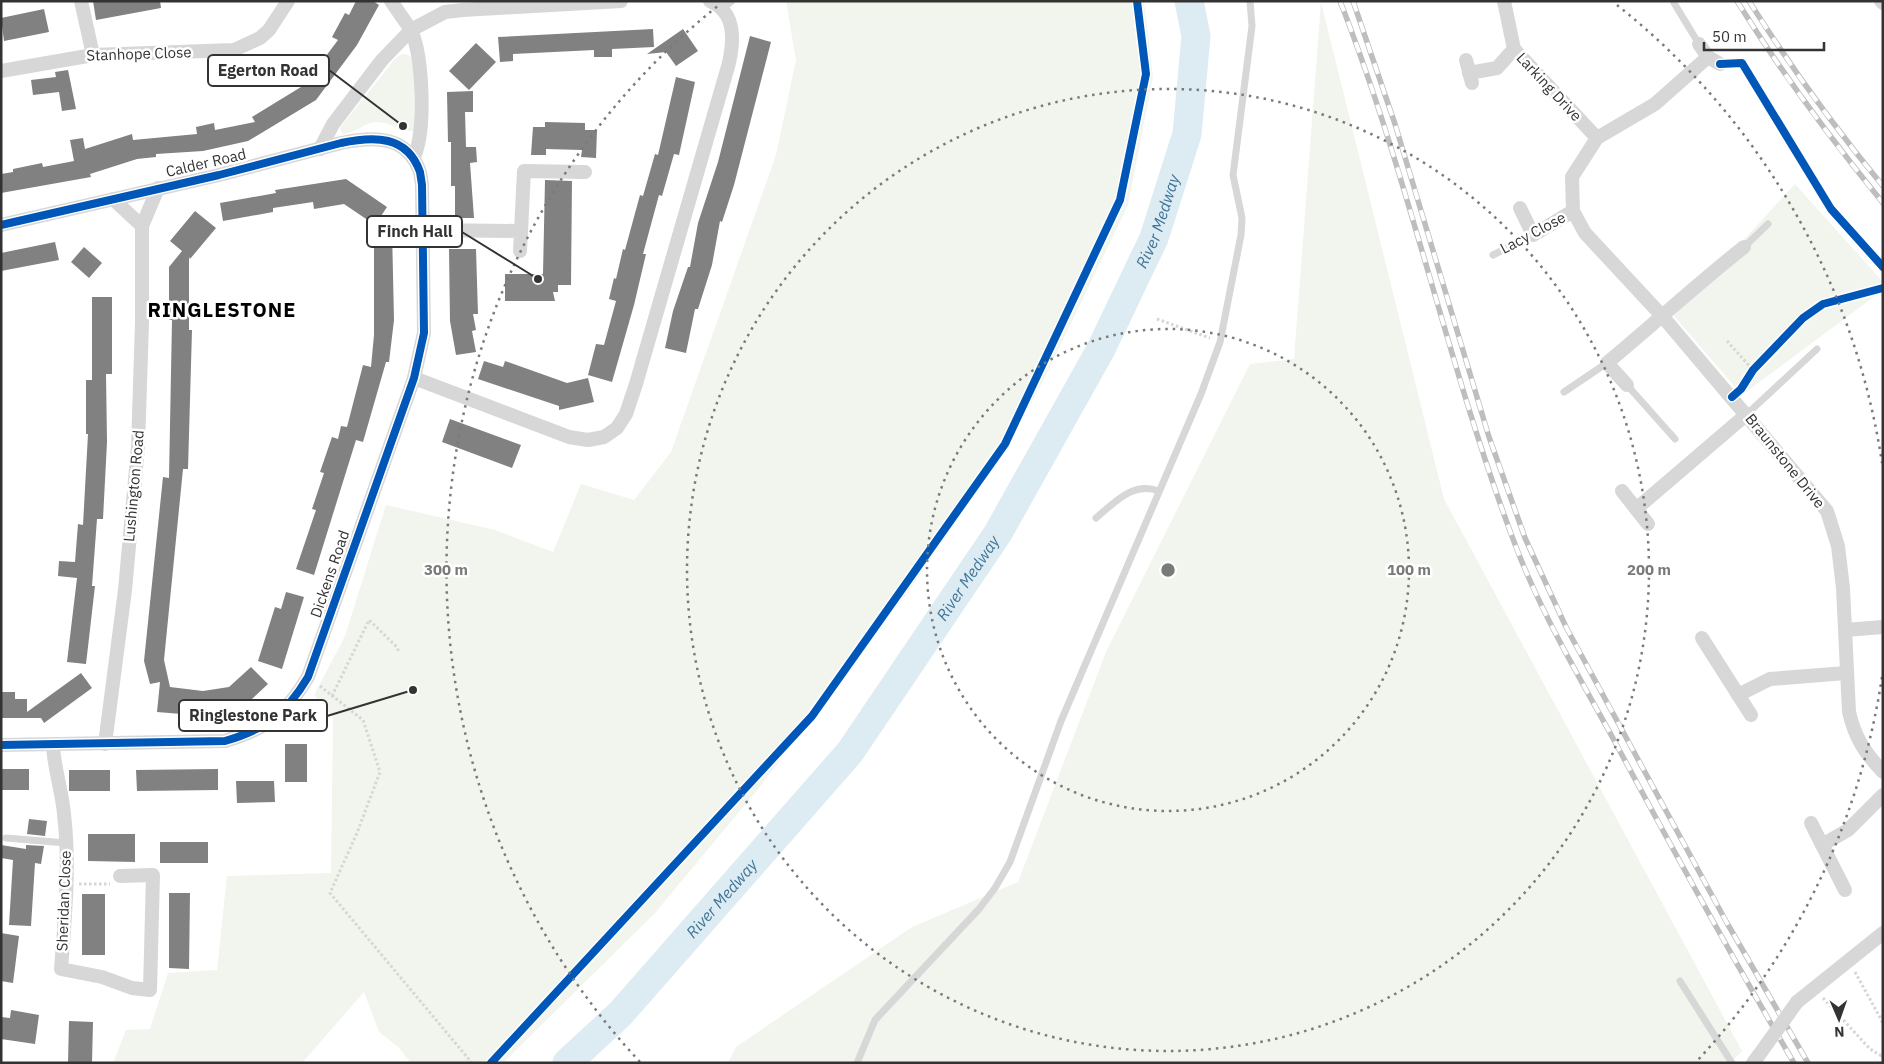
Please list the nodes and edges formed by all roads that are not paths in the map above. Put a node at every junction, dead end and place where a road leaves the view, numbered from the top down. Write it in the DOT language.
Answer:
graph roads {
  1 [pos="81,1"];
  2 [pos="288,1"];
  3 [pos="391,1"];
  4 [pos="621,1"];
  5 [pos="710,1"];
  6 [pos="1250,1"];
  7 [pos="1504,1"];
  8 [pos="1674,3"];
  9 [pos="727,5"];
  10 [pos="411,30"];
  11 [pos="1699,44"];
  12 [pos="1514,49"];
  13 [pos="93,55"];
  14 [pos="1,71"];
  15 [pos="1469,72"];
  16 [pos="1597,138"];
  17 [pos="320,148"];
  18 [pos="414,157"];
  19 [pos="584,172"];
  20 [pos="158,188"];
  21 [pos="112,199"];
  22 [pos="1520,208"];
  23 [pos="1573,211"];
  24 [pos="1768,224"];
  25 [pos="1,225"];
  26 [pos="142,226"];
  27 [pos="423,230"];
  28 [pos="521,231"];
  29 [pos="1533,235"];
  30 [pos="1744,247"];
  31 [pos="520,251"];
  32 [pos="1494,255"];
  33 [pos="1663,317"];
  34 [pos="1817,349"];
  35 [pos="1607,363"];
  36 [pos="414,378"];
  37 [pos="1626,385"];
  38 [pos="1564,392"];
  39 [pos="1747,414"];
  40 [pos="1675,439"];
  41 [pos="1159,491"];
  42 [pos="1622,491"];
  43 [pos="1636,509"];
  44 [pos="1096,518"];
  45 [pos="1648,524"];
  46 [pos="1883,627"];
  47 [pos="1845,630"];
  48 [pos="1702,638"];
  49 [pos="1846,674"];
  50 [pos="1738,695"];
  51 [pos="1751,715"];
  52 [pos="105,744"];
  53 [pos="53,745"];
  54 [pos="1,746"];
  55 [pos="1883,772"];
  56 [pos="1883,795"];
  57 [pos="1810,823"];
  58 [pos="6,838"];
  59 [pos="66,843"];
  60 [pos="1822,845"];
  61 [pos="120,876"];
  62 [pos="1845,890"];
  63 [pos="1883,933"];
  64 [pos="1680,981"];
  65 [pos="1756,1059"];
  66 [pos="857,1063"];
  67 [pos="1732,1063"];
  1 -- 13 [label="street"];
  2 -- 13 [label="street, Stanhope Close"];
  3 -- 10 [label="street"];
  4 -- 10 [label="street"];
  5 -- 9 [label="street"];
  6 -- 41 [label="lane"];
  7 -- 12 [label="street, Larking Drive"];
  8 -- 11 [label="lane, Braunstone Drive"];
  9 -- 36 [label="street"];
  10 -- 17 [label="street"];
  10 -- 18 [label="street"];
  11 -- 16 [label="street, Braunstone Drive"];
  12 -- 15 [label="street"];
  12 -- 16 [label="street, Larking Drive"];
  13 -- 14 [label="street, Stanhope Close"];
  16 -- 23 [label="street, Braunstone Drive"];
  17 -- 18 [label="street, Calder Road"];
  17 -- 20 [label="street, Calder Road"];
  18 -- 27 [label="street, Dickens Road"];
  19 -- 28 [label="street"];
  20 -- 21 [label="street, Calder Road"];
  20 -- 26 [label="street, Lushington Road"];
  21 -- 25 [label="street, Calder Road"];
  21 -- 26 [label="street"];
  22 -- 29 [label="street"];
  23 -- 29 [label="street, Lacy Close"];
  23 -- 33 [label="street, Braunstone Drive"];
  24 -- 30 [label="lane"];
  26 -- 52 [label="street, Lushington Road"];
  27 -- 28 [label="street"];
  27 -- 36 [label="street, Dickens Road"];
  28 -- 31 [label="street"];
  29 -- 32 [label="lane, Lacy Close"];
  30 -- 33 [label="street"];
  33 -- 35 [label="street"];
  33 -- 39 [label="street, Braunstone Drive"];
  34 -- 39 [label="lane"];
  35 -- 37 [label="street"];
  35 -- 38 [label="lane"];
  36 -- 52 [label="street, Dickens Road"];
  37 -- 40 [label="lane"];
  39 -- 43 [label="street"];
  39 -- 47 [label="street, Braunstone Drive"];
  41 -- 44 [label="lane"];
  41 -- 66 [label="lane"];
  42 -- 43 [label="street"];
  43 -- 45 [label="street"];
  46 -- 47 [label="street"];
  47 -- 49 [label="street, Braunstone Drive"];
  48 -- 50 [label="street"];
  49 -- 50 [label="street"];
  49 -- 55 [label="street, Braunstone Drive"];
  50 -- 51 [label="street"];
  52 -- 53 [label="street, Dickens Road"];
  53 -- 54 [label="street, Dickens Road"];
  53 -- 59 [label="street, Sheridan Close"];
  56 -- 60 [label="street"];
  57 -- 60 [label="street"];
  58 -- 59 [label="lane"];
  59 -- 61 [label="street, Sheridan Close"];
  60 -- 62 [label="street"];
  63 -- 65 [label="street, bridge"];
  64 -- 67 [label="lane"];
}
